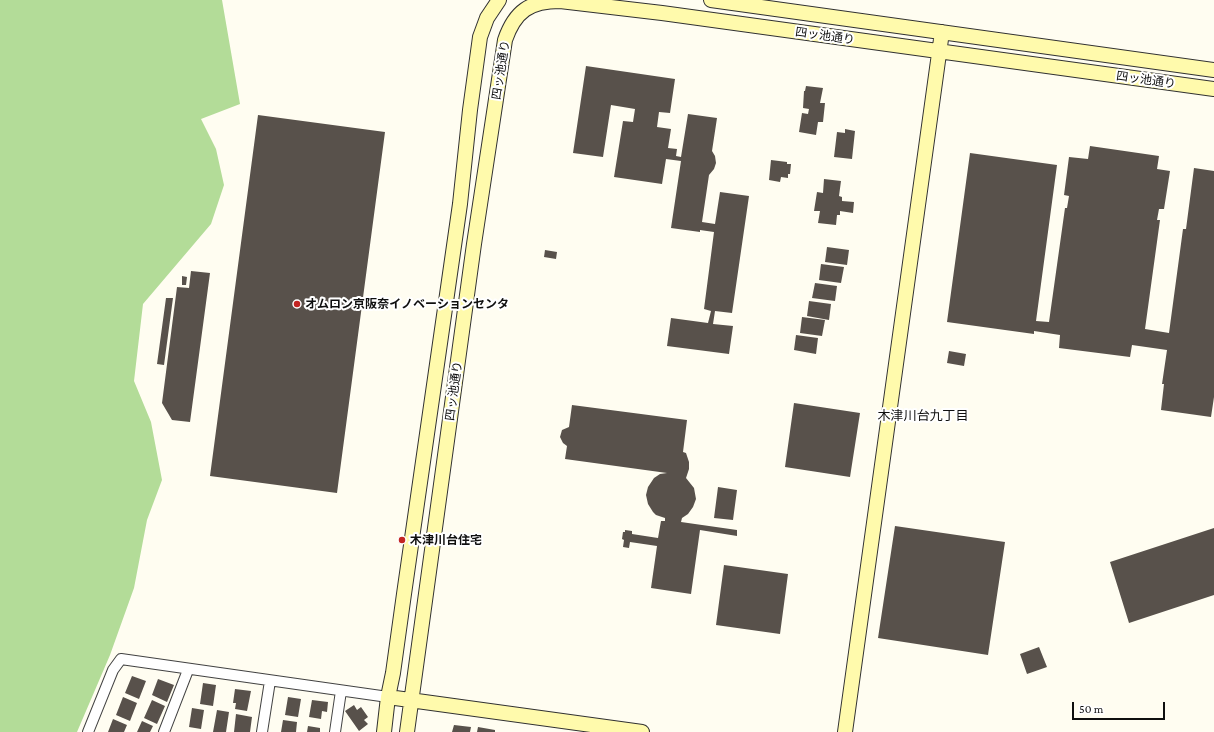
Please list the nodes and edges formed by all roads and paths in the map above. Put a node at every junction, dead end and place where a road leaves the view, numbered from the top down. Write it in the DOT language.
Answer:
graph roads {
  1 [pos="499,0"];
  2 [pos="711,0"];
  3 [pos="942,32"];
  4 [pos="939,51"];
  5 [pos="1214,70"];
  6 [pos="1214,89"];
  7 [pos="188,670"];
  8 [pos="270,681"];
  9 [pos="341,691"];
  10 [pos="388,698"];
  11 [pos="411,701"];
  12 [pos="88,732"];
  13 [pos="164,732"];
  14 [pos="262,732"];
  15 [pos="335,732"];
  16 [pos="384,732"];
  17 [pos="407,732"];
  18 [pos="635,732"];
  19 [pos="845,732"];
  1 -- 10 [label="main road, 四ッ池通り"];
  2 -- 3 [label="main road, 四ッ池通り"];
  3 -- 4 [label="main road"];
  3 -- 5 [label="main road, 四ッ池通り"];
  4 -- 6 [label="main road, 四ッ池通り"];
  4 -- 11 [label="main road, 四ッ池通り"];
  4 -- 19 [label="main road"];
  7 -- 8 [label="street"];
  7 -- 12 [label="street"];
  7 -- 13 [label="street"];
  8 -- 9 [label="street"];
  8 -- 14 [label="street"];
  9 -- 10 [label="street"];
  9 -- 15 [label="street"];
  10 -- 11 [label="main road"];
  10 -- 16 [label="main road, 四ッ池通り"];
  11 -- 17 [label="main road, 四ッ池通り"];
  11 -- 18 [label="main road"];
}
